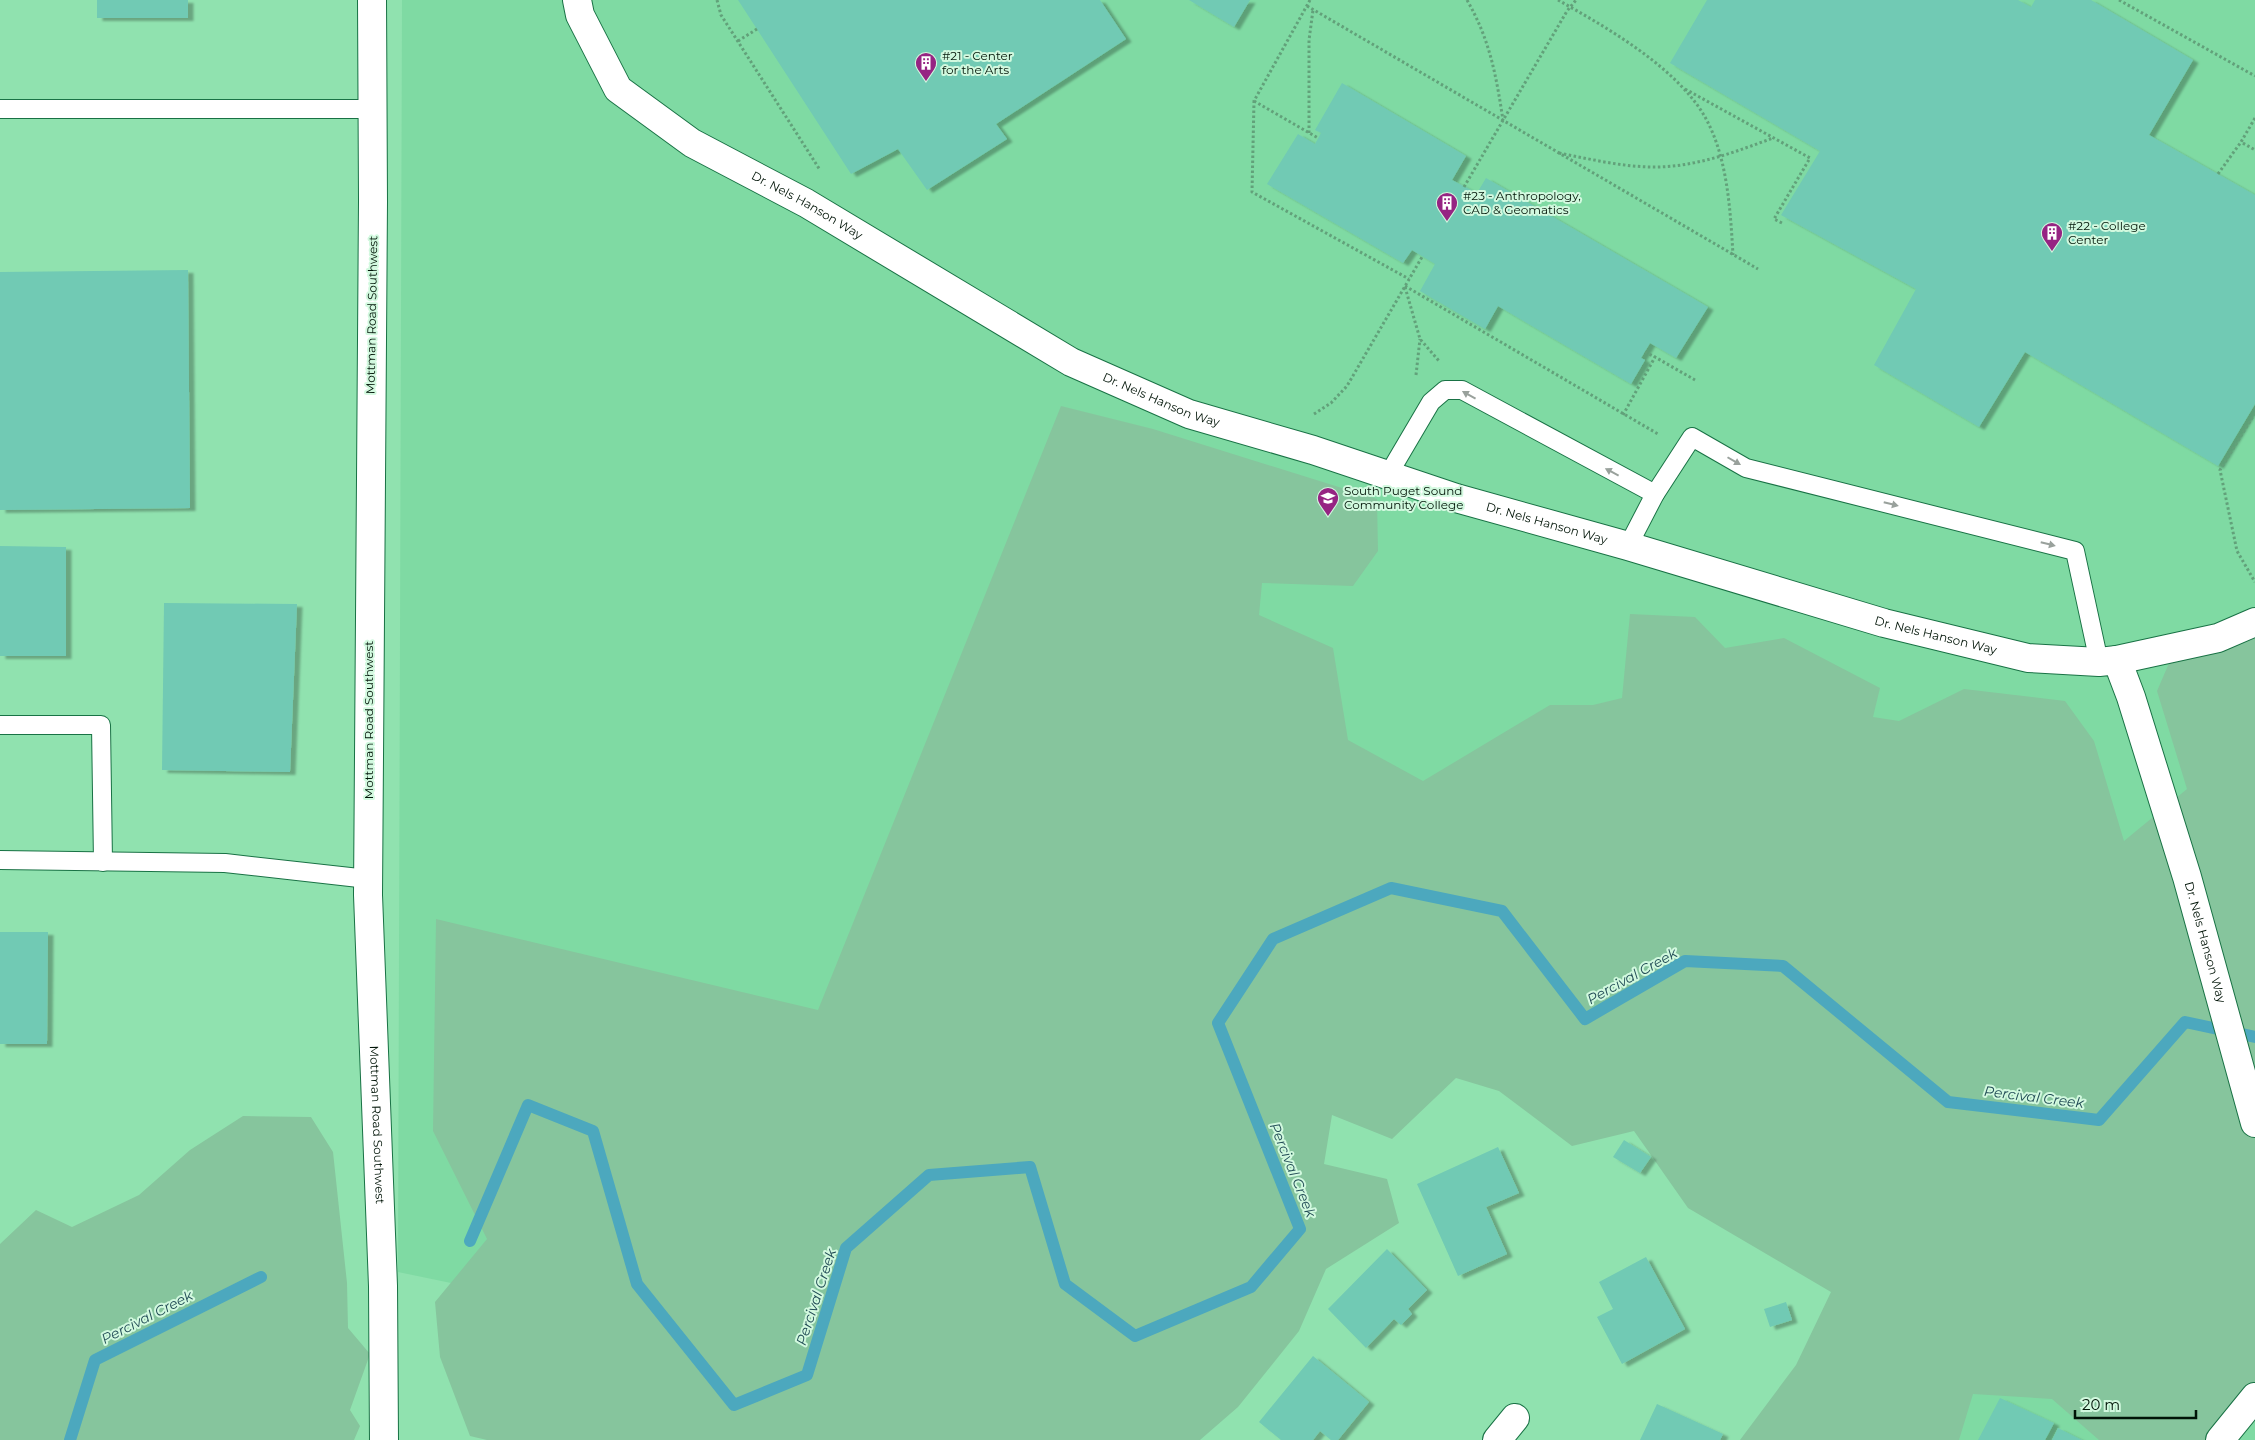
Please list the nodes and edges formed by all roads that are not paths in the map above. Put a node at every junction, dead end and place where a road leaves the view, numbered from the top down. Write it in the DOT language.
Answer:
graph roads {
  1 [pos="372,0"];
  2 [pos="577,0"];
  3 [pos="0,109"];
  4 [pos="373,109"];
  5 [pos="1388,475"];
  6 [pos="1656,494"];
  7 [pos="1628,546"];
  8 [pos="2255,622"];
  9 [pos="2108,661"];
  10 [pos="0,725"];
  11 [pos="0,860"];
  12 [pos="103,862"];
  13 [pos="368,879"];
  14 [pos="2255,1123"];
  15 [pos="2255,1396"];
  16 [pos="1515,1418"];
  17 [pos="384,1440"];
  18 [pos="1498,1440"];
  19 [pos="2220,1440"];
  1 -- 4 [label="street, Mottman Road Southwest"];
  2 -- 5 [label="street, Dr. Nels Hanson Way"];
  3 -- 4 [label="lane"];
  4 -- 13 [label="street, Mottman Road Southwest"];
  6 -- 5 [label="lane, one-way"];
  5 -- 7 [label="street, Dr. Nels Hanson Way"];
  6 -- 7 [label="lane"];
  6 -- 9 [label="lane, one-way"];
  7 -- 9 [label="street, Dr. Nels Hanson Way"];
  8 -- 9 [label="street"];
  9 -- 14 [label="street, Dr. Nels Hanson Way"];
  10 -- 12 [label="lane"];
  11 -- 12 [label="lane"];
  12 -- 13 [label="lane"];
  13 -- 17 [label="street, Mottman Road Southwest"];
  15 -- 19 [label="street"];
  16 -- 18 [label="street"];
}
